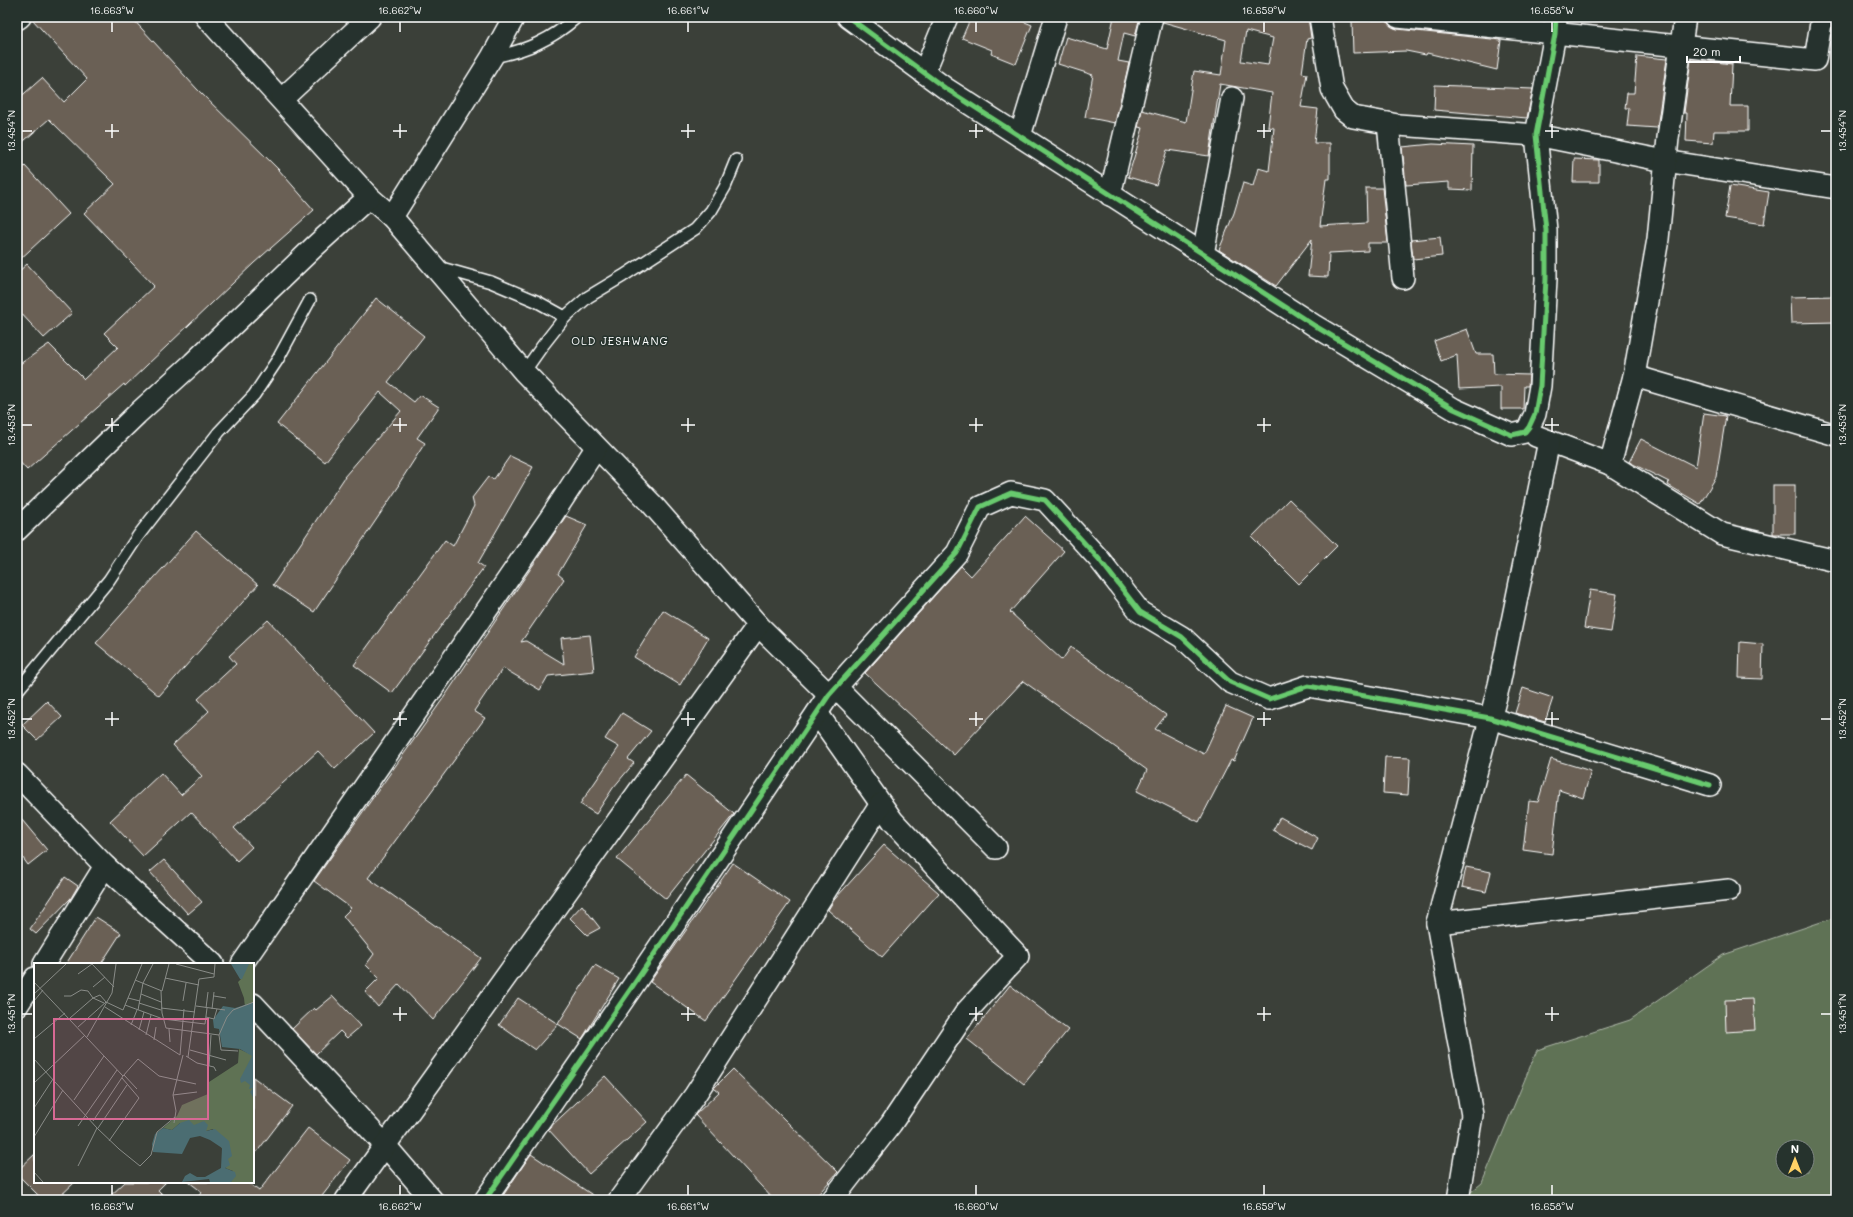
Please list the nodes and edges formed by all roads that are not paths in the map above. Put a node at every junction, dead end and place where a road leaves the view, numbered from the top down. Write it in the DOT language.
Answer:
graph roads {
  1 [pos="20,17"];
  2 [pos="206,17"];
  3 [pos="370,17"];
  4 [pos="514,17"];
  5 [pos="577,17"];
  6 [pos="848,17"];
  7 [pos="947,17"];
  8 [pos="1056,17"];
  9 [pos="1152,17"];
  10 [pos="1320,17"];
  11 [pos="1398,17"];
  12 [pos="1685,17"];
  13 [pos="1822,17"];
  14 [pos="17,19"];
  15 [pos="1556,26"];
  16 [pos="1680,46"];
  17 [pos="492,57"];
  18 [pos="924,72"];
  19 [pos="1232,98"];
  20 [pos="282,99"];
  21 [pos="1388,123"];
  22 [pos="1536,135"];
  23 [pos="1020,136"];
  24 [pos="736,160"];
  25 [pos="1665,160"];
  26 [pos="1836,188"];
  27 [pos="1110,195"];
  28 [pos="369,197"];
  29 [pos="392,217"];
  30 [pos="1203,254"];
  31 [pos="433,266"];
  32 [pos="1403,278"];
  33 [pos="310,300"];
  34 [pos="565,317"];
  35 [pos="524,372"];
  36 [pos="1634,376"];
  37 [pos="1525,432"];
  38 [pos="1836,435"];
  39 [pos="1549,441"];
  40 [pos="596,448"];
  41 [pos="1610,464"];
  42 [pos="17,530"];
  43 [pos="1836,560"];
  44 [pos="758,625"];
  45 [pos="17,691"];
  46 [pos="832,691"];
  47 [pos="817,712"];
  48 [pos="1490,718"];
  49 [pos="17,774"];
  50 [pos="1710,785"];
  51 [pos="881,804"];
  52 [pos="996,848"];
  53 [pos="105,866"];
  54 [pos="1729,890"];
  55 [pos="1437,924"];
  56 [pos="45,963"];
  57 [pos="212,963"];
  58 [pos="243,963"];
  59 [pos="34,980"];
  60 [pos="254,1005"];
  61 [pos="17,1006"];
  62 [pos="384,1144"];
  63 [pos="1456,1197"];
  64 [pos="346,1200"];
  65 [pos="432,1200"];
  66 [pos="485,1200"];
  67 [pos="619,1200"];
  68 [pos="832,1200"];
  1 -- 14 [label="street"];
  2 -- 20 [label="street"];
  3 -- 20 [label="street"];
  4 -- 17 [label="street"];
  5 -- 17 [label="lane"];
  6 -- 18 [label="street"];
  7 -- 18 [label="street"];
  8 -- 23 [label="street"];
  9 -- 27 [label="street"];
  10 -- 21 [label="street"];
  11 -- 15 [label="street"];
  12 -- 16 [label="street"];
  13 -- 16 [label="street"];
  15 -- 16 [label="street"];
  15 -- 22 [label="street"];
  16 -- 25 [label="street"];
  17 -- 29 [label="street"];
  18 -- 23 [label="street"];
  19 -- 30 [label="street"];
  20 -- 28 [label="street"];
  21 -- 22 [label="street"];
  21 -- 32 [label="street"];
  22 -- 25 [label="street"];
  22 -- 37 [label="street"];
  23 -- 27 [label="street"];
  24 -- 34 [label="lane"];
  25 -- 26 [label="street"];
  25 -- 36 [label="street"];
  27 -- 30 [label="street"];
  28 -- 29 [label="street"];
  28 -- 42 [label="street"];
  29 -- 31 [label="street"];
  30 -- 37 [label="street"];
  31 -- 34 [label="lane"];
  31 -- 35 [label="street"];
  33 -- 45 [label="lane"];
  34 -- 35 [label="lane"];
  35 -- 40 [label="street"];
  36 -- 38 [label="street"];
  36 -- 41 [label="street"];
  37 -- 39 [label="street"];
  39 -- 41 [label="street"];
  39 -- 48 [label="street"];
  40 -- 44 [label="street"];
  40 -- 58 [label="street"];
  41 -- 43 [label="street"];
  44 -- 46 [label="street"];
  44 -- 62 [label="street"];
  46 -- 47 [label="street"];
  46 -- 48 [label="street"];
  46 -- 52 [label="street"];
  47 -- 51 [label="street"];
  47 -- 66 [label="street"];
  48 -- 50 [label="street"];
  48 -- 55 [label="street"];
  49 -- 53 [label="street"];
  51 -- 67 [label="street"];
  51 -- 68 [label="street"];
  53 -- 56 [label="street"];
  53 -- 57 [label="street"];
  54 -- 55 [label="street"];
  55 -- 63 [label="street"];
  59 -- 61 [label="street"];
  60 -- 62 [label="street"];
  62 -- 64 [label="street"];
  62 -- 65 [label="street"];
}
